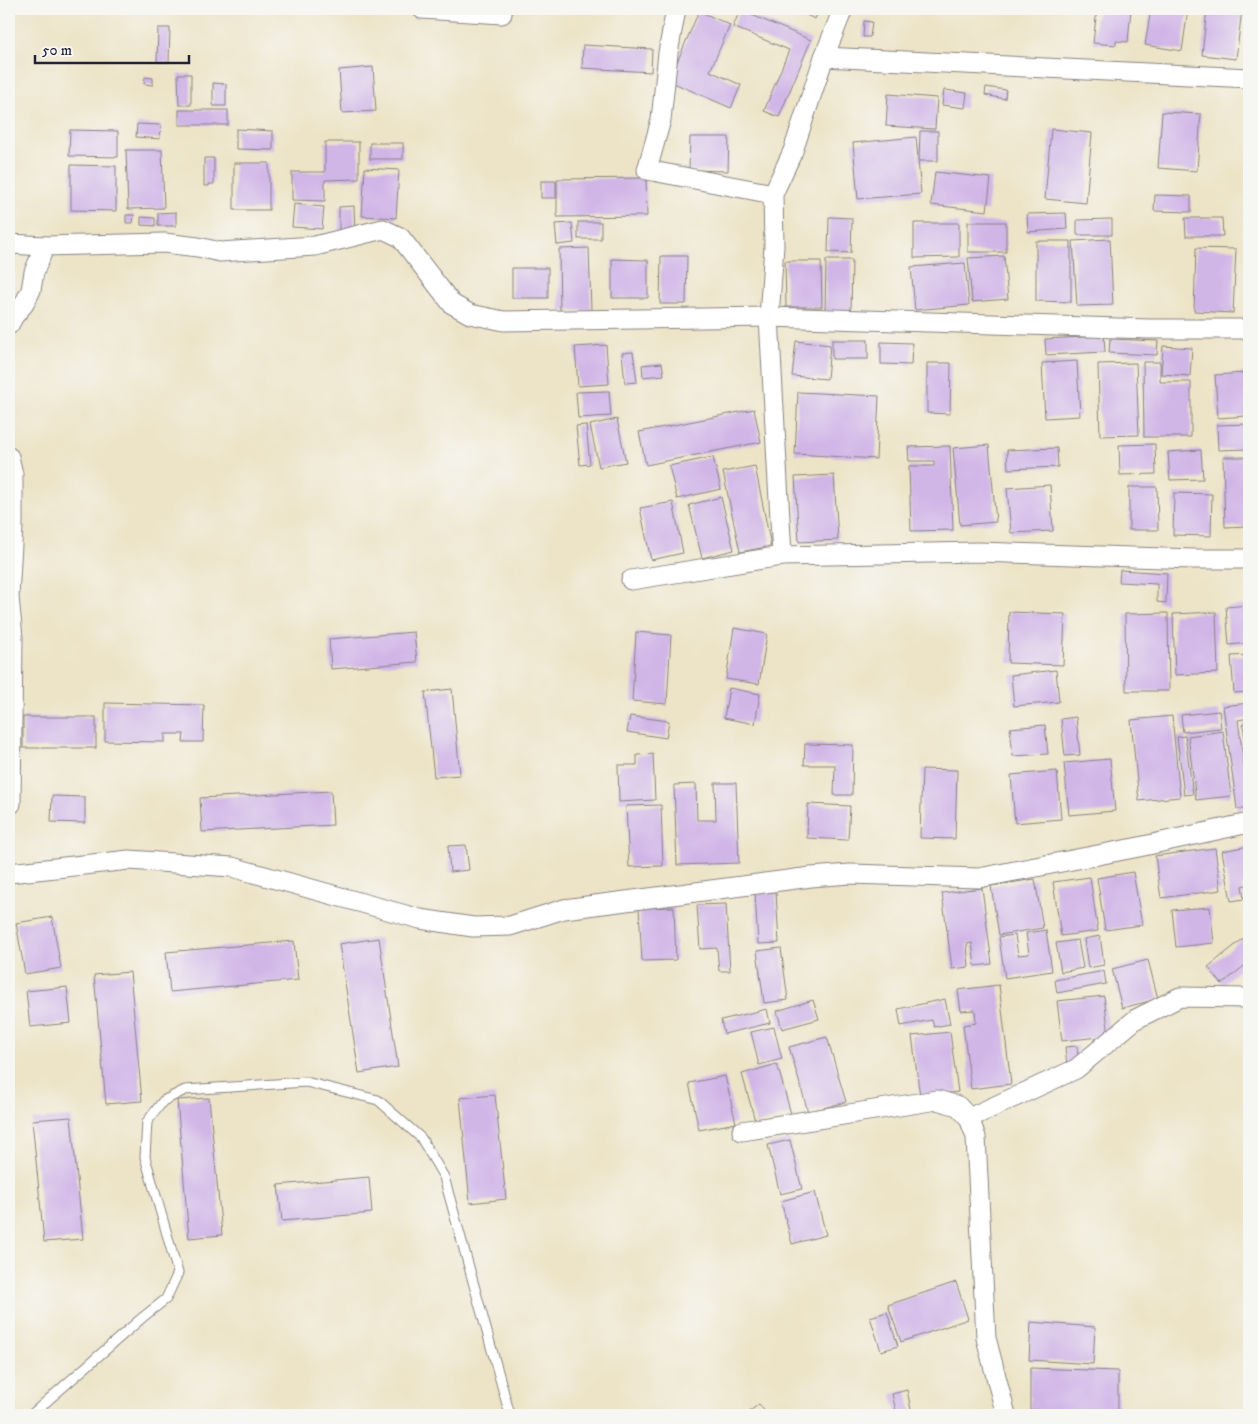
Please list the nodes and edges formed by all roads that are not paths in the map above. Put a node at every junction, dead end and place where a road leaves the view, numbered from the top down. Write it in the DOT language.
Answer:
graph roads {
  1 [pos="422,9"];
  2 [pos="676,9"];
  3 [pos="843,9"];
  4 [pos="502,14"];
  5 [pos="824,57"];
  6 [pos="1249,78"];
  7 [pos="773,194"];
  8 [pos="9,244"];
  9 [pos="45,246"];
  10 [pos="769,317"];
  11 [pos="9,325"];
  12 [pos="1249,329"];
  13 [pos="9,457"];
  14 [pos="782,556"];
  15 [pos="1249,559"];
  16 [pos="631,580"];
  17 [pos="11,804"];
  18 [pos="1249,823"];
  19 [pos="9,873"];
  20 [pos="1249,998"];
  21 [pos="969,1118"];
  22 [pos="742,1131"];
  23 [pos="32,1415"];
  24 [pos="510,1415"];
  25 [pos="1006,1415"];
  1 -- 4 [label="street"];
  2 -- 7 [label="street"];
  3 -- 5 [label="street"];
  5 -- 6 [label="street"];
  5 -- 7 [label="street"];
  7 -- 10 [label="street"];
  8 -- 9 [label="street"];
  9 -- 10 [label="street"];
  9 -- 11 [label="street"];
  10 -- 12 [label="street"];
  10 -- 14 [label="street"];
  13 -- 17 [label="street"];
  14 -- 15 [label="street"];
  14 -- 16 [label="street"];
  18 -- 19 [label="street"];
  20 -- 21 [label="street"];
  21 -- 22 [label="street"];
  21 -- 25 [label="street"];
  23 -- 24 [label="lane"];
}
